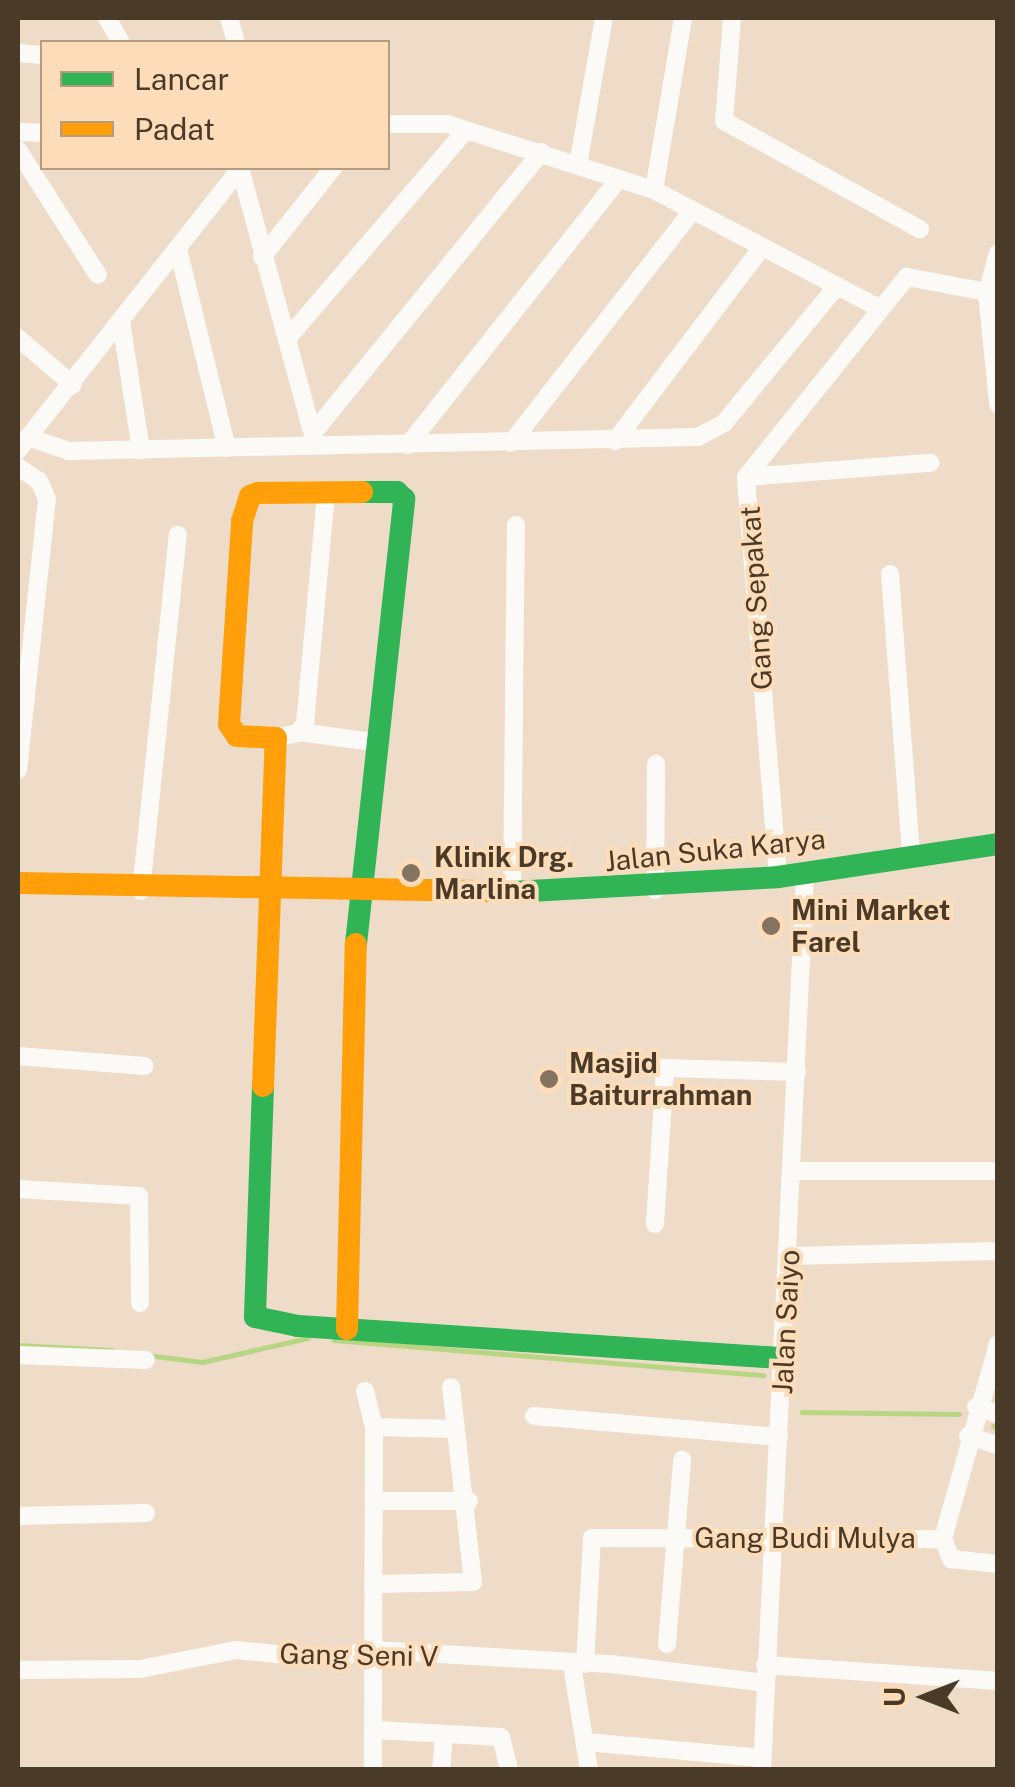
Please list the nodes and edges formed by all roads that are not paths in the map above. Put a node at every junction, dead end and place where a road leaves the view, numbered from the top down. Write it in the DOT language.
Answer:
graph roads {
  1 [pos="107,18"];
  2 [pos="604,18"];
  3 [pos="683,18"];
  4 [pos="732,18"];
  5 [pos="120,40"];
  6 [pos="390,124"];
  7 [pos="466,130"];
  8 [pos="18,150"];
  9 [pos="540,152"];
  10 [pos="578,165"];
  11 [pos="238,170"];
  12 [pos="240,170"];
  13 [pos="332,170"];
  14 [pos="617,181"];
  15 [pos="654,190"];
  16 [pos="691,212"];
  17 [pos="920,229"];
  18 [pos="178,249"];
  19 [pos="760,250"];
  20 [pos="998,253"];
  21 [pos="262,258"];
  22 [pos="98,275"];
  23 [pos="836,287"];
  24 [pos="992,294"];
  25 [pos="879,308"];
  26 [pos="121,322"];
  27 [pos="18,338"];
  28 [pos="287,339"];
  29 [pos="73,384"];
  30 [pos="998,404"];
  31 [pos="314,438"];
  32 [pos="615,441"];
  33 [pos="511,443"];
  34 [pos="24,444"];
  35 [pos="408,445"];
  36 [pos="227,448"];
  37 [pos="141,450"];
  38 [pos="930,462"];
  39 [pos="18,467"];
  40 [pos="746,477"];
  41 [pos="326,491"];
  42 [pos="516,525"];
  43 [pos="178,536"];
  44 [pos="890,574"];
  45 [pos="300,732"];
  46 [pos="276,738"];
  47 [pos="372,742"];
  48 [pos="656,764"];
  49 [pos="18,769"];
  50 [pos="998,844"];
  51 [pos="911,855"];
  52 [pos="805,874"];
  53 [pos="778,877"];
  54 [pos="18,883"];
  55 [pos="141,890"];
  56 [pos="271,890"];
  57 [pos="356,890"];
  58 [pos="655,890"];
  59 [pos="512,894"];
  60 [pos="18,1056"];
  61 [pos="145,1066"];
  62 [pos="604,1066"];
  63 [pos="665,1069"];
  64 [pos="797,1072"];
  65 [pos="793,1171"];
  66 [pos="998,1172"];
  67 [pos="18,1189"];
  68 [pos="655,1224"];
  69 [pos="998,1251"];
  70 [pos="790,1256"];
  71 [pos="140,1303"];
  72 [pos="346,1328"];
  73 [pos="998,1344"];
  74 [pos="18,1355"];
  75 [pos="784,1358"];
  76 [pos="146,1360"];
  77 [pos="451,1387"];
  78 [pos="364,1391"];
  79 [pos="976,1408"];
  80 [pos="998,1414"];
  81 [pos="534,1416"];
  82 [pos="374,1427"];
  83 [pos="456,1429"];
  84 [pos="968,1436"];
  85 [pos="779,1437"];
  86 [pos="998,1445"];
  87 [pos="682,1460"];
  88 [pos="375,1501"];
  89 [pos="468,1501"];
  90 [pos="146,1513"];
  91 [pos="18,1516"];
  92 [pos="678,1537"];
  93 [pos="771,1539"];
  94 [pos="943,1539"];
  95 [pos="998,1564"];
  96 [pos="373,1584"];
  97 [pos="667,1644"];
  98 [pos="374,1650"];
  99 [pos="578,1665"];
  100 [pos="18,1670"];
  101 [pos="765,1674"];
  102 [pos="998,1681"];
  103 [pos="377,1730"];
  104 [pos="444,1735"];
  105 [pos="586,1742"];
  106 [pos="762,1764"];
  107 [pos="373,1770"];
  108 [pos="441,1770"];
  109 [pos="509,1770"];
  110 [pos="589,1770"];
  1 -- 5 [label="street"];
  2 -- 10 [label="street"];
  3 -- 15 [label="street"];
  4 -- 17 [label="street"];
  6 -- 7 [label="street"];
  7 -- 9 [label="street"];
  7 -- 28 [label="street"];
  8 -- 22 [label="street"];
  9 -- 10 [label="street"];
  9 -- 31 [label="street"];
  10 -- 14 [label="street"];
  11 -- 18 [label="street"];
  12 -- 21 [label="street"];
  13 -- 21 [label="street"];
  14 -- 15 [label="street"];
  14 -- 35 [label="street"];
  15 -- 16 [label="street"];
  16 -- 19 [label="street"];
  16 -- 33 [label="street"];
  18 -- 26 [label="street"];
  18 -- 36 [label="street"];
  19 -- 23 [label="street"];
  19 -- 32 [label="street"];
  20 -- 24 [label="street"];
  21 -- 28 [label="street"];
  23 -- 25 [label="street"];
  23 -- 32 [label="street"];
  24 -- 25 [label="street, Gang Sepakat"];
  24 -- 30 [label="street"];
  25 -- 40 [label="street, Gang Sepakat"];
  26 -- 29 [label="street"];
  26 -- 37 [label="street"];
  27 -- 29 [label="street"];
  28 -- 31 [label="street"];
  29 -- 34 [label="street"];
  31 -- 35 [label="street"];
  31 -- 36 [label="street"];
  32 -- 33 [label="street"];
  33 -- 35 [label="street"];
  34 -- 37 [label="street"];
  36 -- 37 [label="street"];
  38 -- 40 [label="street"];
  39 -- 49 [label="street"];
  40 -- 53 [label="street, Gang Sepakat"];
  41 -- 45 [label="street"];
  41 -- 46 [label="street"];
  41 -- 47 [label="street"];
  42 -- 59 [label="street"];
  43 -- 55 [label="street"];
  44 -- 51 [label="street"];
  45 -- 46 [label="street"];
  45 -- 47 [label="street"];
  46 -- 56 [label="street"];
  47 -- 57 [label="street"];
  48 -- 58 [label="street"];
  50 -- 51 [label="street, Jalan Suka Karya"];
  51 -- 52 [label="street, Jalan Suka Karya"];
  52 -- 53 [label="street, Jalan Suka Karya"];
  52 -- 64 [label="street, Jalan Saiyo"];
  53 -- 58 [label="street, Jalan Suka Karya"];
  54 -- 55 [label="street, Jalan Suka Karya"];
  55 -- 56 [label="street, Jalan Suka Karya"];
  56 -- 57 [label="street, Jalan Suka Karya"];
  56 -- 72 [label="street"];
  57 -- 59 [label="street, Jalan Suka Karya"];
  57 -- 72 [label="street"];
  58 -- 59 [label="street, Jalan Suka Karya"];
  60 -- 61 [label="street"];
  62 -- 63 [label="street"];
  63 -- 64 [label="street"];
  63 -- 68 [label="street"];
  64 -- 65 [label="street, Jalan Saiyo"];
  65 -- 66 [label="street"];
  65 -- 70 [label="street, Jalan Saiyo"];
  67 -- 71 [label="street"];
  69 -- 70 [label="street"];
  70 -- 75 [label="street, Jalan Saiyo"];
  72 -- 75 [label="street"];
  73 -- 79 [label="street, Gang Budi Mulya"];
  74 -- 76 [label="street"];
  75 -- 85 [label="street, Jalan Saiyo"];
  77 -- 83 [label="street"];
  78 -- 82 [label="street"];
  79 -- 80 [label="street"];
  79 -- 84 [label="street, Gang Budi Mulya"];
  81 -- 85 [label="street"];
  82 -- 83 [label="street"];
  82 -- 88 [label="street"];
  83 -- 89 [label="street"];
  84 -- 86 [label="street"];
  84 -- 94 [label="street, Gang Budi Mulya"];
  85 -- 93 [label="street, Jalan Saiyo"];
  87 -- 92 [label="street"];
  88 -- 89 [label="street"];
  88 -- 96 [label="street"];
  89 -- 96 [label="street"];
  90 -- 91 [label="street"];
  92 -- 93 [label="street, Gang Budi Mulya"];
  92 -- 97 [label="street"];
  92 -- 99 [label="street, Gang Budi Mulya"];
  93 -- 94 [label="street, Gang Budi Mulya"];
  93 -- 101 [label="street, Jalan Saiyo"];
  94 -- 95 [label="street"];
  96 -- 98 [label="street"];
  98 -- 99 [label="street, Gang Seni V"];
  98 -- 100 [label="street, Gang Seni V"];
  98 -- 103 [label="street"];
  99 -- 101 [label="street, Gang Seni V"];
  99 -- 105 [label="street"];
  101 -- 102 [label="street, Gang Seni V"];
  101 -- 106 [label="street, Jalan Saiyo"];
  103 -- 104 [label="street"];
  103 -- 107 [label="street"];
  104 -- 108 [label="street"];
  104 -- 109 [label="street"];
  105 -- 106 [label="street"];
  105 -- 110 [label="street"];
}
